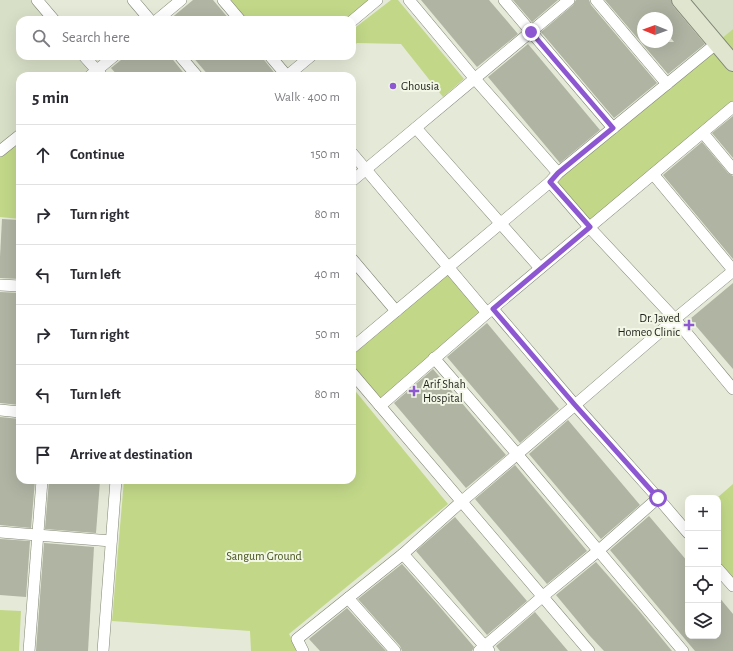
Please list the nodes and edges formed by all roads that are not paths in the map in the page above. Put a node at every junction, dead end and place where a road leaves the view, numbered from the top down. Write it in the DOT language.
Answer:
graph roads {
  1 [pos="37,0"];
  2 [pos="133,0"];
  3 [pos="181,0"];
  4 [pos="223,0"];
  5 [pos="377,0"];
  6 [pos="408,0"];
  7 [pos="504,0"];
  8 [pos="569,0"];
  9 [pos="596,0"];
  10 [pos="680,0"];
  11 [pos="51,16"];
  12 [pos="147,16"];
  13 [pos="162,16"];
  14 [pos="237,16"];
  15 [pos="356,18"];
  16 [pos="531,32"];
  17 [pos="717,43"];
  18 [pos="87,60"];
  19 [pos="110,60"];
  20 [pos="183,60"];
  21 [pos="273,60"];
  22 [pos="306,60"];
  23 [pos="733,63"];
  24 [pos="95,72"];
  25 [pos="98,72"];
  26 [pos="194,72"];
  27 [pos="284,72"];
  28 [pos="292,72"];
  29 [pos="475,79"];
  30 [pos="667,84"];
  31 [pos="733,107"];
  32 [pos="416,128"];
  33 [pos="613,128"];
  34 [pos="703,133"];
  35 [pos="16,138"];
  36 [pos="0,151"];
  37 [pos="356,158"];
  38 [pos="733,169"];
  39 [pos="366,170"];
  40 [pos="558,173"];
  41 [pos="654,174"];
  42 [pos="356,178"];
  43 [pos="550,182"];
  44 [pos="500,223"];
  45 [pos="590,227"];
  46 [pos="356,264"];
  47 [pos="448,267"];
  48 [pos="540,268"];
  49 [pos="733,271"];
  50 [pos="0,284"];
  51 [pos="16,286"];
  52 [pos="396,311"];
  53 [pos="490,311"];
  54 [pos="675,319"];
  55 [pos="356,345"];
  56 [pos="434,358"];
  57 [pos="356,378"];
  58 [pos="733,389"];
  59 [pos="575,405"];
  60 [pos="380,406"];
  61 [pos="0,410"];
  62 [pos="16,412"];
  63 [pos="517,454"];
  64 [pos="42,484"];
  65 [pos="116,484"];
  66 [pos="658,498"];
  67 [pos="461,502"];
  68 [pos="686,531"];
  69 [pos="0,532"];
  70 [pos="37,534"];
  71 [pos="111,541"];
  72 [pos="598,551"];
  73 [pos="403,554"];
  74 [pos="721,572"];
  75 [pos="733,586"];
  76 [pos="542,597"];
  77 [pos="348,598"];
  78 [pos="484,649"];
  79 [pos="28,651"];
  80 [pos="103,651"];
  81 [pos="303,651"];
  82 [pos="395,651"];
  83 [pos="589,651"];
  84 [pos="682,651"];
  1 -- 11 [label="street"];
  2 -- 12 [label="street"];
  3 -- 13 [label="street"];
  4 -- 14 [label="street"];
  5 -- 15 [label="street"];
  6 -- 29 [label="street"];
  7 -- 16 [label="street"];
  8 -- 16 [label="street"];
  9 -- 30 [label="street"];
  10 -- 17 [label="street"];
  16 -- 29 [label="street"];
  16 -- 33 [label="street"];
  17 -- 23 [label="street"];
  17 -- 30 [label="street"];
  18 -- 24 [label="street"];
  19 -- 25 [label="street"];
  20 -- 26 [label="street"];
  21 -- 27 [label="street"];
  22 -- 28 [label="street"];
  29 -- 32 [label="street"];
  29 -- 40 [label="street"];
  30 -- 33 [label="street"];
  31 -- 34 [label="street"];
  32 -- 39 [label="street"];
  32 -- 44 [label="street"];
  33 -- 40 [label="street"];
  34 -- 38 [label="street"];
  34 -- 41 [label="street"];
  35 -- 36 [label="street"];
  37 -- 39 [label="street"];
  39 -- 42 [label="street"];
  39 -- 47 [label="street"];
  40 -- 43 [label="street"];
  41 -- 45 [label="street"];
  41 -- 49 [label="street"];
  43 -- 44 [label="street"];
  43 -- 45 [label="street"];
  44 -- 47 [label="street"];
  44 -- 48 [label="street"];
  45 -- 48 [label="street"];
  45 -- 54 [label="street"];
  46 -- 52 [label="street"];
  47 -- 52 [label="street"];
  47 -- 53 [label="street"];
  48 -- 53 [label="street"];
  49 -- 54 [label="street"];
  50 -- 51 [label="street"];
  52 -- 55 [label="street"];
  53 -- 56 [label="street"];
  53 -- 59 [label="street"];
  54 -- 58 [label="street"];
  54 -- 59 [label="street"];
  56 -- 60 [label="street"];
  56 -- 63 [label="street"];
  57 -- 60 [label="street"];
  59 -- 63 [label="street"];
  59 -- 66 [label="street"];
  60 -- 67 [label="street"];
  61 -- 62 [label="street"];
  63 -- 67 [label="street"];
  63 -- 72 [label="street"];
  64 -- 70 [label="street"];
  65 -- 71 [label="street"];
  66 -- 68 [label="street"];
  66 -- 72 [label="street"];
  67 -- 73 [label="street"];
  67 -- 76 [label="street"];
  69 -- 70 [label="street"];
  70 -- 71 [label="street"];
  70 -- 79 [label="street"];
  71 -- 80 [label="street"];
  72 -- 76 [label="street"];
  72 -- 84 [label="street"];
  73 -- 77 [label="street"];
  73 -- 78 [label="street"];
  74 -- 75 [label="street"];
  76 -- 78 [label="street"];
  76 -- 83 [label="street"];
  77 -- 81 [label="street"];
  77 -- 82 [label="street"];
}
